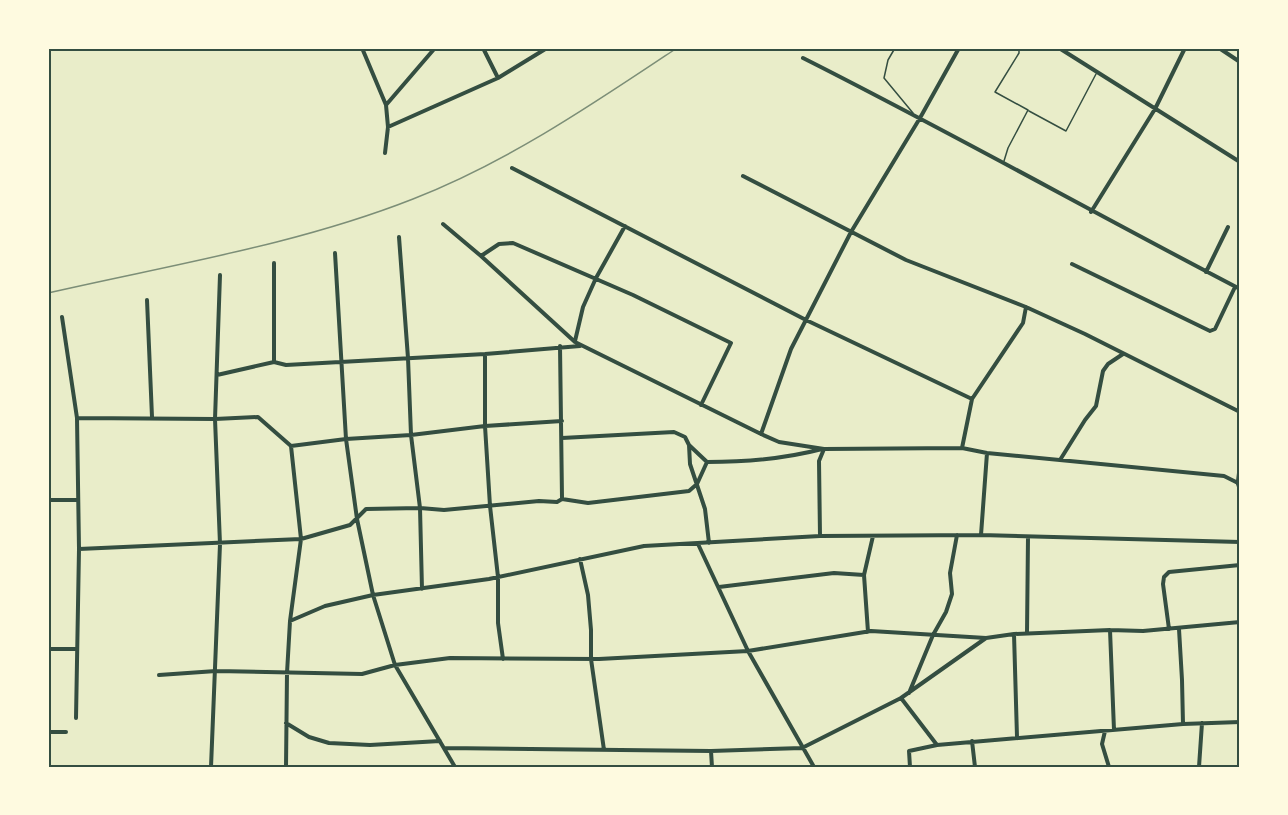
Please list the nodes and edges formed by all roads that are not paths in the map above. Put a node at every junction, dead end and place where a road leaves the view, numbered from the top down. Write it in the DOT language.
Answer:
graph roads {
  1 [pos="362,48"];
  2 [pos="435,48"];
  3 [pos="483,48"];
  4 [pos="548,48"];
  5 [pos="894,48"];
  6 [pos="958,48"];
  7 [pos="1019,48"];
  8 [pos="1059,48"];
  9 [pos="1185,48"];
  10 [pos="1219,48"];
  11 [pos="803,58"];
  12 [pos="1240,62"];
  13 [pos="1097,72"];
  14 [pos="498,78"];
  15 [pos="386,105"];
  16 [pos="1155,109"];
  17 [pos="1028,110"];
  18 [pos="914,114"];
  19 [pos="920,118"];
  20 [pos="388,127"];
  21 [pos="385,153"];
  22 [pos="1003,162"];
  23 [pos="1240,162"];
  24 [pos="513,168"];
  25 [pos="743,176"];
  26 [pos="1091,212"];
  27 [pos="443,224"];
  28 [pos="625,226"];
  29 [pos="1228,227"];
  30 [pos="851,232"];
  31 [pos="399,237"];
  32 [pos="335,252"];
  33 [pos="481,256"];
  34 [pos="274,263"];
  35 [pos="1072,264"];
  36 [pos="1206,272"];
  37 [pos="220,275"];
  38 [pos="596,279"];
  39 [pos="1238,288"];
  40 [pos="147,300"];
  41 [pos="1026,307"];
  42 [pos="62,317"];
  43 [pos="806,320"];
  44 [pos="575,342"];
  45 [pos="560,346"];
  46 [pos="581,346"];
  47 [pos="1124,353"];
  48 [pos="485,354"];
  49 [pos="408,358"];
  50 [pos="274,362"];
  51 [pos="343,362"];
  52 [pos="217,375"];
  53 [pos="972,399"];
  54 [pos="701,405"];
  55 [pos="1240,412"];
  56 [pos="152,417"];
  57 [pos="76,418"];
  58 [pos="215,419"];
  59 [pos="562,421"];
  60 [pos="485,426"];
  61 [pos="761,434"];
  62 [pos="411,435"];
  63 [pos="562,438"];
  64 [pos="346,439"];
  65 [pos="689,445"];
  66 [pos="291,446"];
  67 [pos="962,448"];
  68 [pos="824,449"];
  69 [pos="987,453"];
  70 [pos="1060,460"];
  71 [pos="707,462"];
  72 [pos="1240,466"];
  73 [pos="697,484"];
  74 [pos="1239,486"];
  75 [pos="562,498"];
  76 [pos="48,500"];
  77 [pos="77,500"];
  78 [pos="490,506"];
  79 [pos="420,508"];
  80 [pos="357,519"];
  81 [pos="957,535"];
  82 [pos="981,535"];
  83 [pos="820,536"];
  84 [pos="873,536"];
  85 [pos="1028,537"];
  86 [pos="301,539"];
  87 [pos="1240,542"];
  88 [pos="709,543"];
  89 [pos="220,544"];
  90 [pos="698,544"];
  91 [pos="79,549"];
  92 [pos="580,559"];
  93 [pos="1240,565"];
  94 [pos="864,575"];
  95 [pos="498,577"];
  96 [pos="719,587"];
  97 [pos="422,589"];
  98 [pos="373,595"];
  99 [pos="290,621"];
  100 [pos="1240,622"];
  101 [pos="1169,629"];
  102 [pos="1179,629"];
  103 [pos="1110,630"];
  104 [pos="868,632"];
  105 [pos="1027,633"];
  106 [pos="1014,634"];
  107 [pos="933,635"];
  108 [pos="986,638"];
  109 [pos="48,649"];
  110 [pos="76,649"];
  111 [pos="748,651"];
  112 [pos="503,659"];
  113 [pos="591,659"];
  114 [pos="395,665"];
  115 [pos="216,671"];
  116 [pos="287,673"];
  117 [pos="159,675"];
  118 [pos="909,693"];
  119 [pos="901,698"];
  120 [pos="76,718"];
  121 [pos="1240,722"];
  122 [pos="286,723"];
  123 [pos="1202,723"];
  124 [pos="1183,724"];
  125 [pos="1114,730"];
  126 [pos="1105,731"];
  127 [pos="48,732"];
  128 [pos="66,732"];
  129 [pos="1017,737"];
  130 [pos="440,741"];
  131 [pos="972,741"];
  132 [pos="937,745"];
  133 [pos="444,748"];
  134 [pos="802,748"];
  135 [pos="604,750"];
  136 [pos="711,751"];
  137 [pos="211,767"];
  138 [pos="286,767"];
  139 [pos="455,767"];
  140 [pos="712,767"];
  141 [pos="814,767"];
  142 [pos="910,767"];
  143 [pos="975,767"];
  144 [pos="1109,767"];
  145 [pos="1199,767"];
  1 -- 15 [label="street"];
  2 -- 15 [label="street"];
  3 -- 14 [label="street"];
  4 -- 14 [label="street"];
  5 -- 18 [label="lane"];
  6 -- 19 [label="street"];
  7 -- 17 [label="lane"];
  8 -- 13 [label="street"];
  9 -- 16 [label="street"];
  10 -- 12 [label="street"];
  11 -- 18 [label="street"];
  13 -- 16 [label="street"];
  13 -- 17 [label="lane"];
  14 -- 20 [label="street"];
  15 -- 20 [label="street"];
  16 -- 23 [label="street"];
  16 -- 26 [label="street"];
  17 -- 22 [label="lane"];
  18 -- 19 [label="street"];
  19 -- 22 [label="street"];
  19 -- 30 [label="street"];
  20 -- 21 [label="street"];
  22 -- 26 [label="street"];
  24 -- 28 [label="street"];
  25 -- 30 [label="street"];
  26 -- 36 [label="street"];
  27 -- 33 [label="street"];
  28 -- 38 [label="street"];
  28 -- 43 [label="street"];
  29 -- 36 [label="street"];
  30 -- 41 [label="street"];
  30 -- 43 [label="street"];
  31 -- 49 [label="street"];
  32 -- 51 [label="street"];
  33 -- 38 [label="street"];
  33 -- 44 [label="street"];
  34 -- 50 [label="street"];
  35 -- 39 [label="street"];
  36 -- 39 [label="street"];
  37 -- 52 [label="street"];
  38 -- 44 [label="street"];
  38 -- 54 [label="street"];
  40 -- 56 [label="street"];
  41 -- 47 [label="street"];
  41 -- 53 [label="street"];
  42 -- 57 [label="street"];
  43 -- 53 [label="street"];
  43 -- 61 [label="street"];
  44 -- 46 [label="street"];
  45 -- 46 [label="street"];
  45 -- 48 [label="street"];
  45 -- 59 [label="street"];
  46 -- 54 [label="street"];
  47 -- 55 [label="street"];
  47 -- 70 [label="street"];
  48 -- 49 [label="street"];
  48 -- 60 [label="street"];
  49 -- 51 [label="street"];
  49 -- 62 [label="street"];
  50 -- 51 [label="street"];
  50 -- 52 [label="street"];
  51 -- 64 [label="street"];
  52 -- 58 [label="street"];
  53 -- 67 [label="street"];
  54 -- 61 [label="street"];
  56 -- 57 [label="street"];
  56 -- 58 [label="street"];
  57 -- 77 [label="street"];
  58 -- 66 [label="street"];
  58 -- 89 [label="street"];
  59 -- 60 [label="street"];
  59 -- 63 [label="street"];
  60 -- 62 [label="street"];
  60 -- 78 [label="street"];
  61 -- 68 [label="street"];
  62 -- 64 [label="street"];
  62 -- 79 [label="street"];
  63 -- 65 [label="street"];
  63 -- 75 [label="street"];
  64 -- 66 [label="street"];
  64 -- 80 [label="street"];
  65 -- 71 [label="street"];
  65 -- 73 [label="street"];
  66 -- 86 [label="street"];
  67 -- 68 [label="street"];
  67 -- 69 [label="street"];
  68 -- 71 [label="street"];
  68 -- 83 [label="street"];
  69 -- 70 [label="street"];
  69 -- 82 [label="street"];
  70 -- 74 [label="street"];
  71 -- 73 [label="street"];
  72 -- 74 [label="street"];
  73 -- 75 [label="street"];
  73 -- 88 [label="street"];
  75 -- 78 [label="street"];
  76 -- 77 [label="street"];
  77 -- 91 [label="street"];
  78 -- 79 [label="street"];
  78 -- 95 [label="street"];
  79 -- 80 [label="street"];
  79 -- 97 [label="street"];
  80 -- 86 [label="street"];
  80 -- 98 [label="street"];
  81 -- 82 [label="street"];
  81 -- 84 [label="street"];
  81 -- 107 [label="street"];
  82 -- 85 [label="street"];
  83 -- 84 [label="street"];
  83 -- 88 [label="street"];
  84 -- 94 [label="street"];
  85 -- 87 [label="street"];
  85 -- 105 [label="street"];
  86 -- 89 [label="street"];
  86 -- 99 [label="street"];
  88 -- 90 [label="street"];
  89 -- 91 [label="street"];
  89 -- 115 [label="street"];
  90 -- 92 [label="street"];
  90 -- 96 [label="street"];
  91 -- 110 [label="street"];
  92 -- 95 [label="street"];
  92 -- 113 [label="street"];
  93 -- 101 [label="street"];
  94 -- 96 [label="street"];
  94 -- 104 [label="street"];
  95 -- 97 [label="street"];
  95 -- 112 [label="street"];
  96 -- 111 [label="street"];
  97 -- 98 [label="street"];
  98 -- 99 [label="street"];
  98 -- 114 [label="street"];
  99 -- 116 [label="street"];
  100 -- 102 [label="street"];
  101 -- 102 [label="street"];
  101 -- 103 [label="street"];
  102 -- 124 [label="street"];
  103 -- 105 [label="street"];
  103 -- 125 [label="street"];
  104 -- 107 [label="street"];
  104 -- 111 [label="street"];
  105 -- 106 [label="street"];
  106 -- 108 [label="street"];
  106 -- 129 [label="street"];
  107 -- 108 [label="street"];
  107 -- 118 [label="street"];
  108 -- 118 [label="street"];
  109 -- 110 [label="street"];
  110 -- 120 [label="street"];
  111 -- 113 [label="street"];
  111 -- 134 [label="street"];
  112 -- 113 [label="street"];
  112 -- 114 [label="street"];
  113 -- 135 [label="street"];
  114 -- 116 [label="street"];
  114 -- 130 [label="street"];
  115 -- 116 [label="street"];
  115 -- 117 [label="street"];
  115 -- 137 [label="street"];
  116 -- 122 [label="street"];
  118 -- 119 [label="street"];
  119 -- 132 [label="street"];
  119 -- 134 [label="street"];
  121 -- 123 [label="street"];
  122 -- 130 [label="street"];
  122 -- 138 [label="street"];
  123 -- 124 [label="street"];
  123 -- 145 [label="street"];
  124 -- 125 [label="street"];
  125 -- 126 [label="street"];
  126 -- 129 [label="street"];
  126 -- 144 [label="street"];
  127 -- 128 [label="street"];
  129 -- 131 [label="street"];
  130 -- 133 [label="street"];
  131 -- 132 [label="street"];
  131 -- 143 [label="street"];
  132 -- 142 [label="street"];
  133 -- 135 [label="street"];
  133 -- 139 [label="street"];
  134 -- 136 [label="street"];
  134 -- 141 [label="street"];
  135 -- 136 [label="street"];
  136 -- 140 [label="street"];
}
